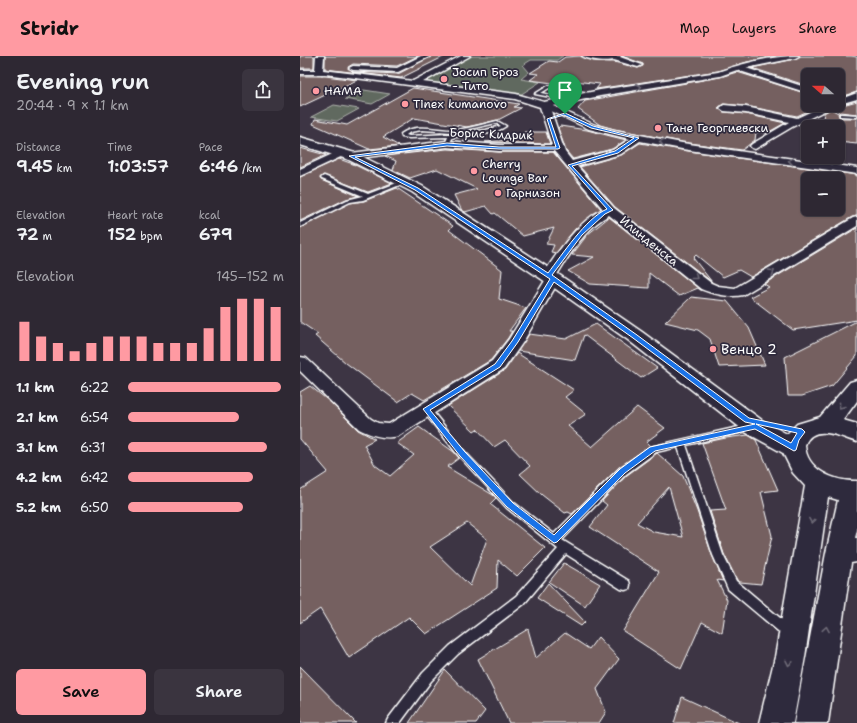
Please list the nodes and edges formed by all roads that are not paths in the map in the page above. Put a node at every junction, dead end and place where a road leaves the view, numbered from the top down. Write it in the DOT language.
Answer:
graph roads {
  1 [pos="320,56"];
  2 [pos="428,56"];
  3 [pos="466,56"];
  4 [pos="586,56"];
  5 [pos="795,56"];
  6 [pos="616,57"];
  7 [pos="740,58"];
  8 [pos="756,64"];
  9 [pos="638,65"];
  10 [pos="736,68"];
  11 [pos="319,70"];
  12 [pos="300,72"];
  13 [pos="414,84"];
  14 [pos="801,89"];
  15 [pos="576,91"];
  16 [pos="596,94"];
  17 [pos="857,96"];
  18 [pos="845,100"];
  19 [pos="544,105"];
  20 [pos="724,108"];
  21 [pos="817,112"];
  22 [pos="565,114"];
  23 [pos="841,115"];
  24 [pos="857,116"];
  25 [pos="548,119"];
  26 [pos="798,121"];
  27 [pos="456,131"];
  28 [pos="638,138"];
  29 [pos="449,140"];
  30 [pos="300,141"];
  31 [pos="755,146"];
  32 [pos="558,148"];
  33 [pos="346,154"];
  34 [pos="570,165"];
  35 [pos="857,171"];
  36 [pos="300,173"];
  37 [pos="324,178"];
  38 [pos="404,182"];
  39 [pos="367,196"];
  40 [pos="610,210"];
  41 [pos="857,221"];
  42 [pos="300,225"];
  43 [pos="551,277"];
  44 [pos="300,362"];
  45 [pos="857,387"];
  46 [pos="426,409"];
  47 [pos="751,423"];
  48 [pos="826,425"];
  49 [pos="857,434"];
  50 [pos="798,440"];
  51 [pos="681,443"];
  52 [pos="818,483"];
  53 [pos="854,491"];
  54 [pos="554,540"];
  55 [pos="565,548"];
  56 [pos="848,552"];
  57 [pos="625,585"];
  58 [pos="793,636"];
  59 [pos="392,723"];
  60 [pos="776,723"];
  61 [pos="811,723"];
  1 -- 11 [label="street"];
  2 -- 11 [label="street"];
  3 -- 13 [label="street"];
  4 -- 6 [label="street"];
  5 -- 8 [label="street"];
  6 -- 9 [label="street"];
  7 -- 8 [label="street"];
  8 -- 10 [label="street"];
  10 -- 14 [label="street"];
  16 -- 10 [label="street, one-way"];
  11 -- 12 [label="street"];
  11 -- 13 [label="street"];
  13 -- 19 [label="street"];
  15 -- 15 [label="lane"];
  15 -- 16 [label="lane"];
  16 -- 19 [label="street"];
  17 -- 18 [label="street"];
  19 -- 22 [label="street"];
  19 -- 25 [label="street, Илинденска"];
  20 -- 26 [label="street"];
  21 -- 26 [label="street"];
  22 -- 25 [label="street"];
  22 -- 28 [label="street"];
  23 -- 24 [label="lane"];
  25 -- 32 [label="street, Илинденска"];
  26 -- 31 [label="street"];
  27 -- 29 [label="lane"];
  27 -- 29 [label="lane"];
  27 -- 29 [label="lane"];
  28 -- 34 [label="street"];
  35 -- 28 [label="street, one-way"];
  29 -- 32 [label="street, Борис Кидриќ"];
  29 -- 33 [label="street, Борис Кидриќ"];
  30 -- 33 [label="street"];
  32 -- 34 [label="street, Илинденска"];
  33 -- 36 [label="street, Борис Кидриќ"];
  33 -- 38 [label="street"];
  34 -- 40 [label="street, Илинденска"];
  37 -- 39 [label="lane"];
  38 -- 39 [label="lane"];
  38 -- 43 [label="street"];
  39 -- 42 [label="lane"];
  40 -- 41 [label="street, Илинденска, one-way"];
  40 -- 43 [label="street"];
  43 -- 46 [label="street"];
  43 -- 47 [label="street"];
  44 -- 46 [label="street"];
  45 -- 48 [label="street, one-way"];
  46 -- 54 [label="lane"];
  47 -- 50 [label="street"];
  47 -- 51 [label="lane"];
  48 -- 49 [label="street"];
  48 -- 50 [label="street"];
  50 -- 52 [label="street"];
  51 -- 54 [label="lane"];
  51 -- 58 [label="lane"];
  52 -- 53 [label="street"];
  52 -- 58 [label="street, one-way"];
  53 -- 56 [label="street"];
  54 -- 55 [label="lane"];
  55 -- 57 [label="lane"];
  55 -- 59 [label="lane"];
  61 -- 56 [label="street, one-way"];
  58 -- 60 [label="street, one-way"];
}
